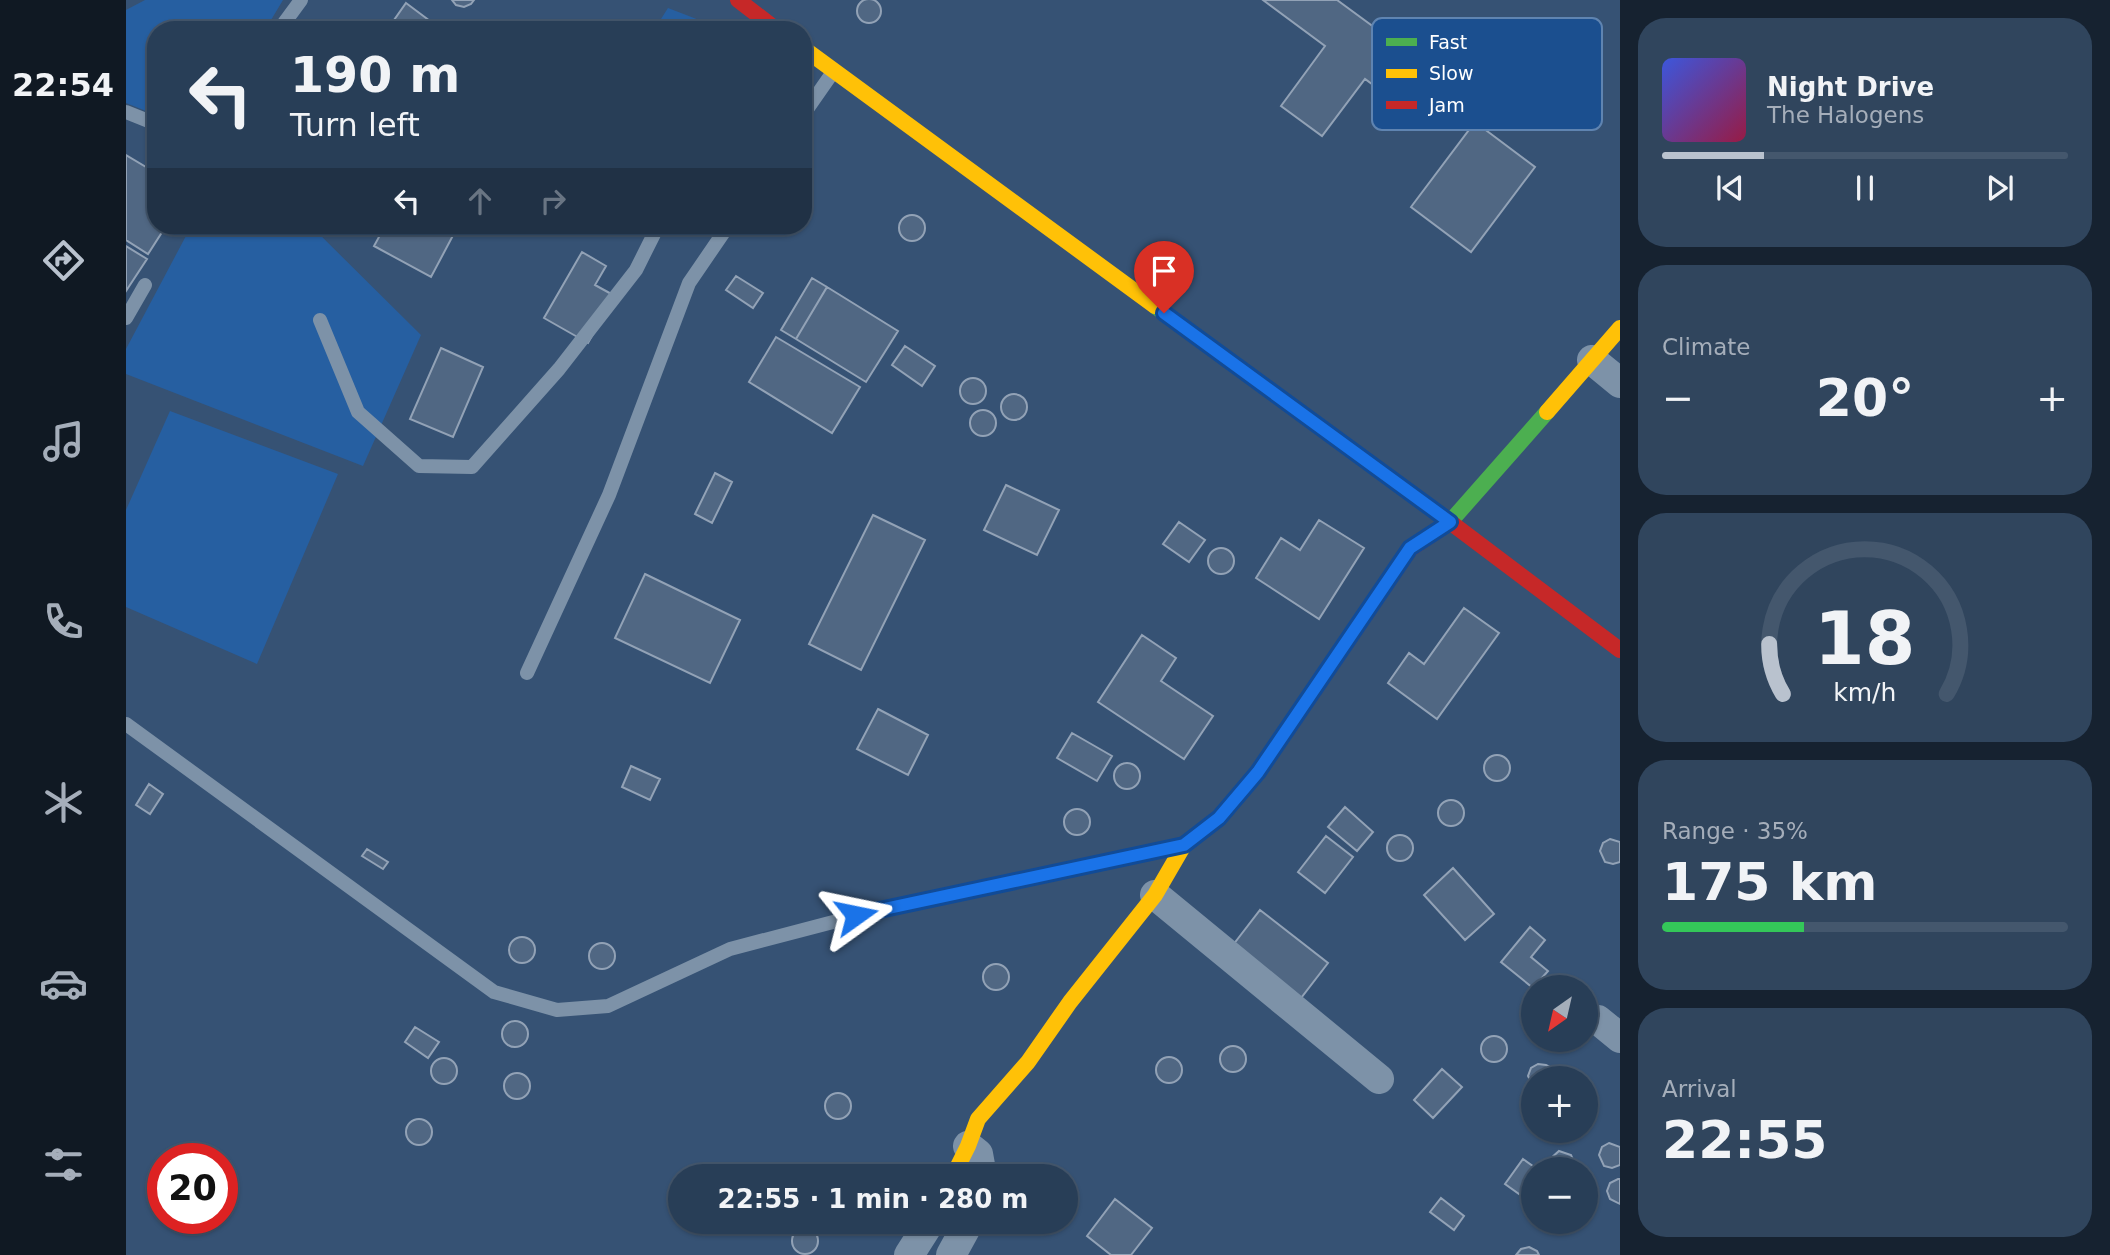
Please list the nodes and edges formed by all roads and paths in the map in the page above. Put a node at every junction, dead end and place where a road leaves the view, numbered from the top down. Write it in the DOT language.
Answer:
graph roads {
  1 [pos="301,0"];
  2 [pos="738,0"];
  3 [pos="286,21"];
  4 [pos="757,21"];
  5 [pos="812,55"];
  6 [pos="834,71"];
  7 [pos="812,103"];
  8 [pos="126,112"];
  9 [pos="147,120"];
  10 [pos="654,235"];
  11 [pos="722,235"];
  12 [pos="145,285"];
  13 [pos="126,318"];
  14 [pos="320,320"];
  15 [pos="1620,328"];
  16 [pos="1592,360"];
  17 [pos="1620,383"];
  18 [pos="1450,522"];
  19 [pos="1620,650"];
  20 [pos="527,673"];
  21 [pos="126,724"];
  22 [pos="1184,845"];
  23 [pos="1155,895"];
  24 [pos="1379,1079"];
  25 [pos="968,1146"];
  26 [pos="959,1164"];
  27 [pos="980,1164"];
  28 [pos="922,1234"];
  29 [pos="962,1234"];
  30 [pos="909,1255"];
  31 [pos="951,1255"];
  1 -- 3 [label="lane"];
  2 -- 4 [label="street"];
  5 -- 6 [label="street"];
  6 -- 7 [label="lane"];
  6 -- 18 [label="street"];
  8 -- 9 [label="lane"];
  10 -- 14 [label="lane"];
  11 -- 20 [label="lane"];
  12 -- 13 [label="lane"];
  15 -- 16 [label="street"];
  16 -- 17 [label="street"];
  16 -- 18 [label="street"];
  18 -- 19 [label="street"];
  18 -- 22 [label="street"];
  21 -- 22 [label="lane"];
  22 -- 23 [label="street"];
  23 -- 24 [label="street"];
  23 -- 25 [label="street"];
  25 -- 26 [label="street"];
  25 -- 27 [label="street"];
  28 -- 30 [label="street"];
  29 -- 31 [label="street"];
}
